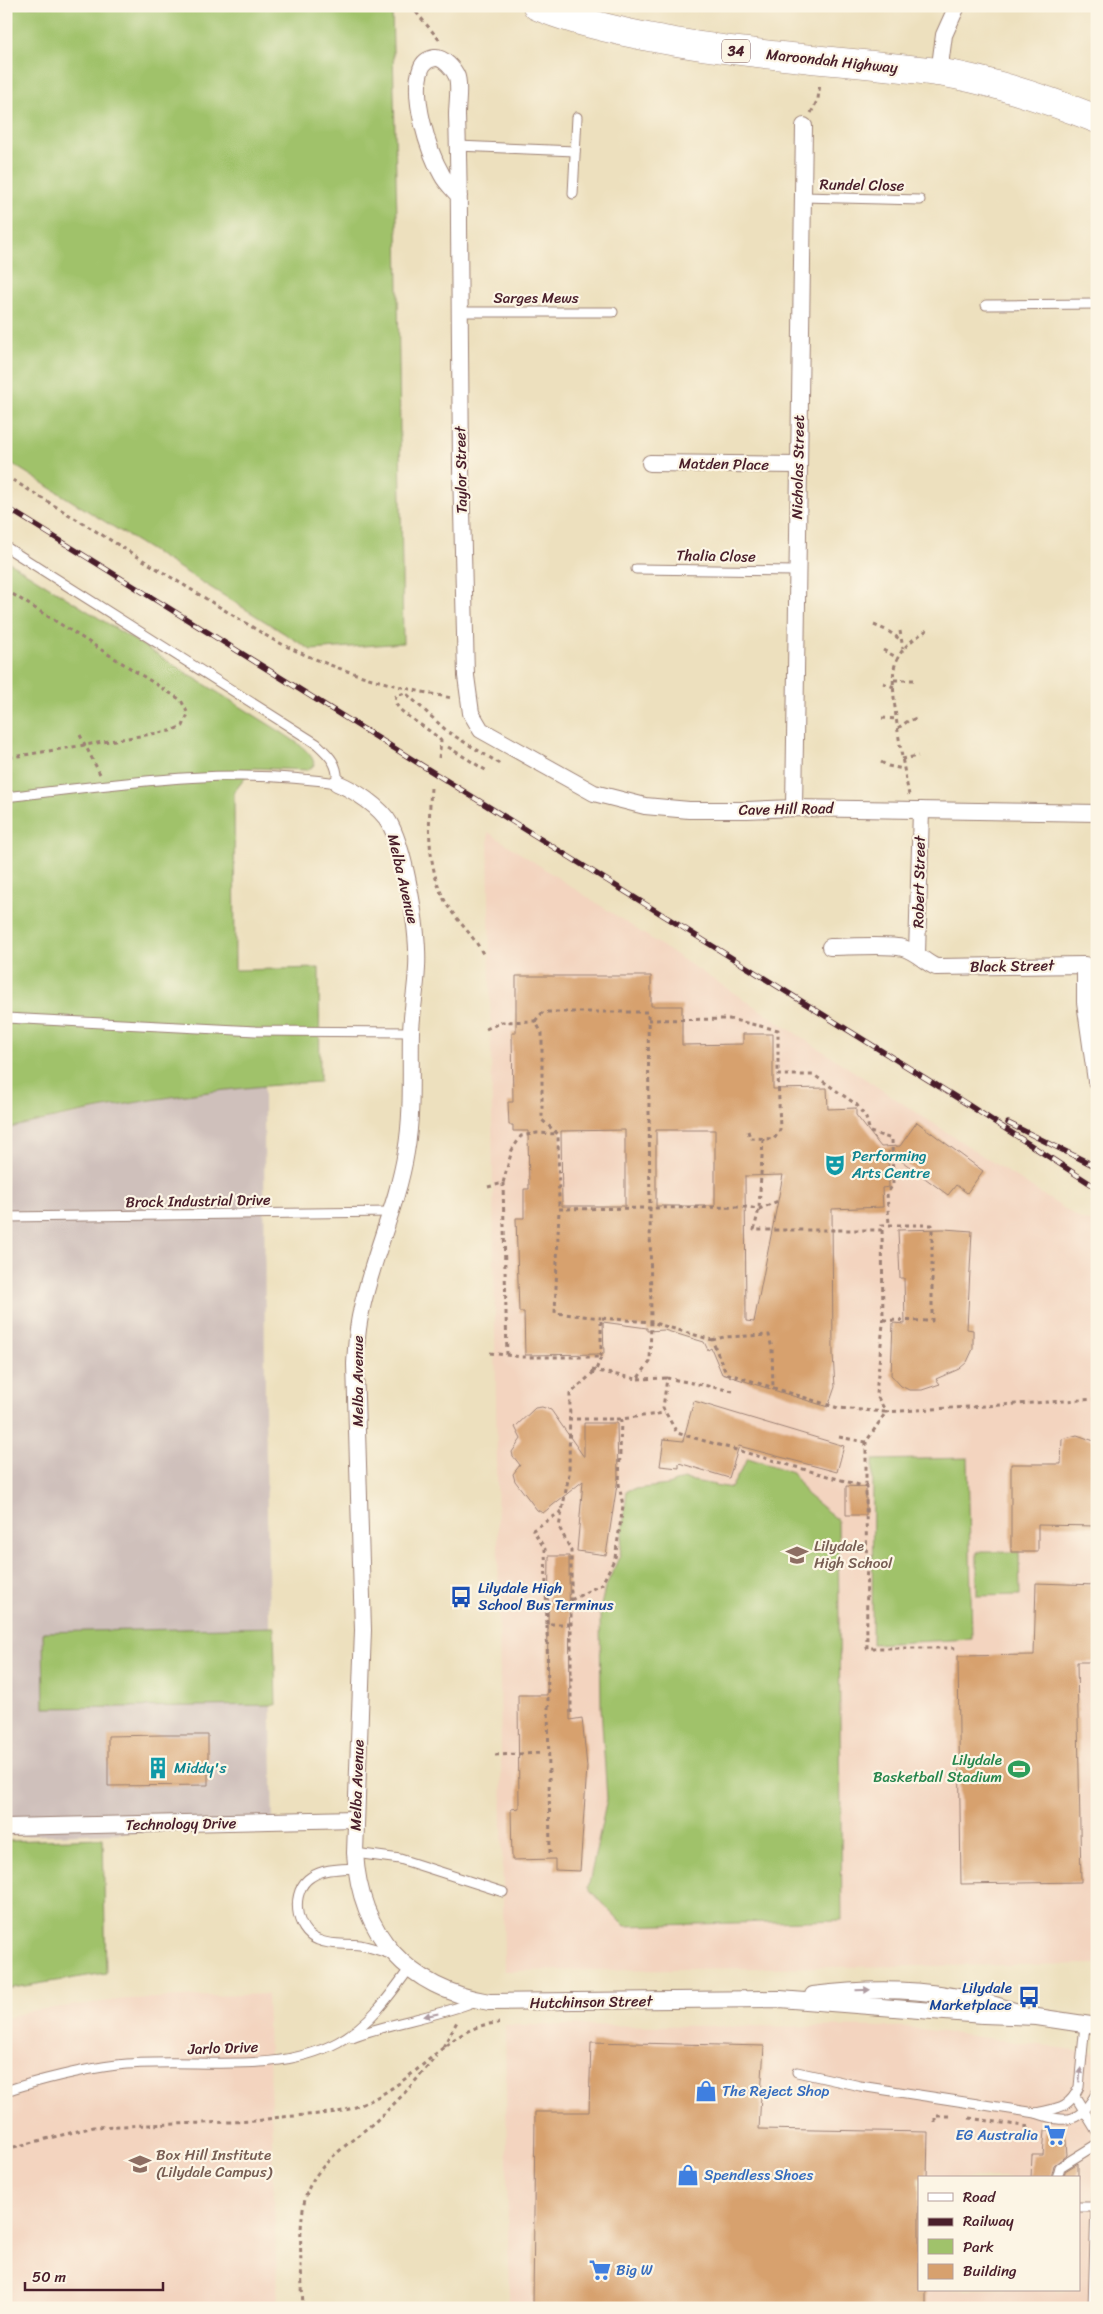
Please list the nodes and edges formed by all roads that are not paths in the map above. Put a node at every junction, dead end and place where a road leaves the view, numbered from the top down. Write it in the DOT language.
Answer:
graph roads {
  1 [pos="537,6"];
  2 [pos="957,6"];
  3 [pos="938,73"];
  4 [pos="578,117"];
  5 [pos="1097,118"];
  6 [pos="804,126"];
  7 [pos="458,146"];
  8 [pos="575,151"];
  9 [pos="573,194"];
  10 [pos="459,196"];
  11 [pos="803,197"];
  12 [pos="920,200"];
  13 [pos="1097,304"];
  14 [pos="986,305"];
  15 [pos="460,312"];
  16 [pos="613,312"];
  17 [pos="650,463"];
  18 [pos="798,465"];
  19 [pos="6,547"];
  20 [pos="636,568"];
  21 [pos="796,571"];
  22 [pos="491,736"];
  23 [pos="337,783"];
  24 [pos="6,797"];
  25 [pos="794,808"];
  26 [pos="917,810"];
  27 [pos="1097,813"];
  28 [pos="830,948"];
  29 [pos="917,954"];
  30 [pos="6,1018"];
  31 [pos="411,1032"];
  32 [pos="1096,1081"];
  33 [pos="391,1212"];
  34 [pos="6,1217"];
  35 [pos="355,1819"];
  36 [pos="6,1827"];
  37 [pos="356,1860"];
  38 [pos="502,1892"];
  39 [pos="396,1956"];
  40 [pos="409,1969"];
  41 [pos="919,1992"];
  42 [pos="780,1999"];
  43 [pos="478,2000"];
  44 [pos="919,2009"];
  45 [pos="1037,2017"];
  46 [pos="1091,2025"];
  47 [pos="338,2042"];
  48 [pos="797,2072"];
  49 [pos="6,2091"];
  50 [pos="1097,2092"];
  51 [pos="1075,2096"];
  52 [pos="1084,2111"];
  53 [pos="1036,2113"];
  54 [pos="1097,2132"];
  55 [pos="1097,2144"];
  56 [pos="1097,2168"];
  57 [pos="1058,2176"];
  58 [pos="1096,2207"];
  59 [pos="1080,2208"];
  60 [pos="1093,2308"];
  1 -- 3 [label="highway, Maroondah Highway / 34"];
  2 -- 3 [label="street"];
  3 -- 5 [label="highway, Maroondah Highway / 34"];
  4 -- 8 [label="lane"];
  6 -- 11 [label="street, Nicholas Street"];
  7 -- 8 [label="lane"];
  7 -- 10 [label="street, Taylor Street"];
  7 -- 10 [label="street, Taylor Street"];
  8 -- 9 [label="lane"];
  10 -- 15 [label="street, Taylor Street"];
  11 -- 12 [label="lane, Rundel Close"];
  11 -- 18 [label="street, Nicholas Street"];
  13 -- 14 [label="lane"];
  15 -- 16 [label="lane, Sarges Mews"];
  15 -- 22 [label="street, Taylor Street"];
  17 -- 18 [label="street, Matden Place"];
  18 -- 21 [label="street, Nicholas Street"];
  19 -- 23 [label="lane"];
  20 -- 21 [label="lane, Thalia Close"];
  21 -- 25 [label="street, Nicholas Street"];
  22 -- 25 [label="street, Cave Hill Road"];
  23 -- 24 [label="lane"];
  23 -- 31 [label="street, Melba Avenue"];
  25 -- 26 [label="street, Cave Hill Road"];
  26 -- 27 [label="street, Cave Hill Road"];
  26 -- 29 [label="street, Robert Street"];
  28 -- 29 [label="street, Black Street"];
  29 -- 32 [label="street, Black Street"];
  30 -- 31 [label="lane"];
  31 -- 33 [label="street, Melba Avenue"];
  33 -- 34 [label="lane, Brock Industrial Drive"];
  33 -- 35 [label="street, Melba Avenue"];
  35 -- 36 [label="street, Technology Drive"];
  35 -- 37 [label="street, Melba Avenue"];
  37 -- 38 [label="lane"];
  37 -- 39 [label="street, Melba Avenue"];
  37 -- 39 [label="lane"];
  39 -- 40 [label="street, Melba Avenue"];
  40 -- 43 [label="street, Hutchinson Street"];
  40 -- 47 [label="lane, Jarlo Drive"];
  42 -- 41 [label="street, Hutchinson Street, one-way"];
  41 -- 44 [label="street"];
  41 -- 45 [label="street, Hutchinson Street"];
  42 -- 43 [label="street, Hutchinson Street"];
  42 -- 44 [label="street, Hutchinson Street"];
  43 -- 47 [label="lane, one-way"];
  44 -- 45 [label="street, Hutchinson Street"];
  45 -- 46 [label="street, Hutchinson Street"];
  51 -- 46 [label="lane, one-way"];
  47 -- 49 [label="lane, Jarlo Drive"];
  48 -- 53 [label="lane"];
  50 -- 52 [label="lane"];
  51 -- 52 [label="lane"];
  51 -- 53 [label="lane"];
  52 -- 53 [label="lane"];
  52 -- 54 [label="lane"];
  55 -- 57 [label="lane"];
  56 -- 58 [label="lane"];
  58 -- 59 [label="lane"];
  58 -- 60 [label="lane"];
}
